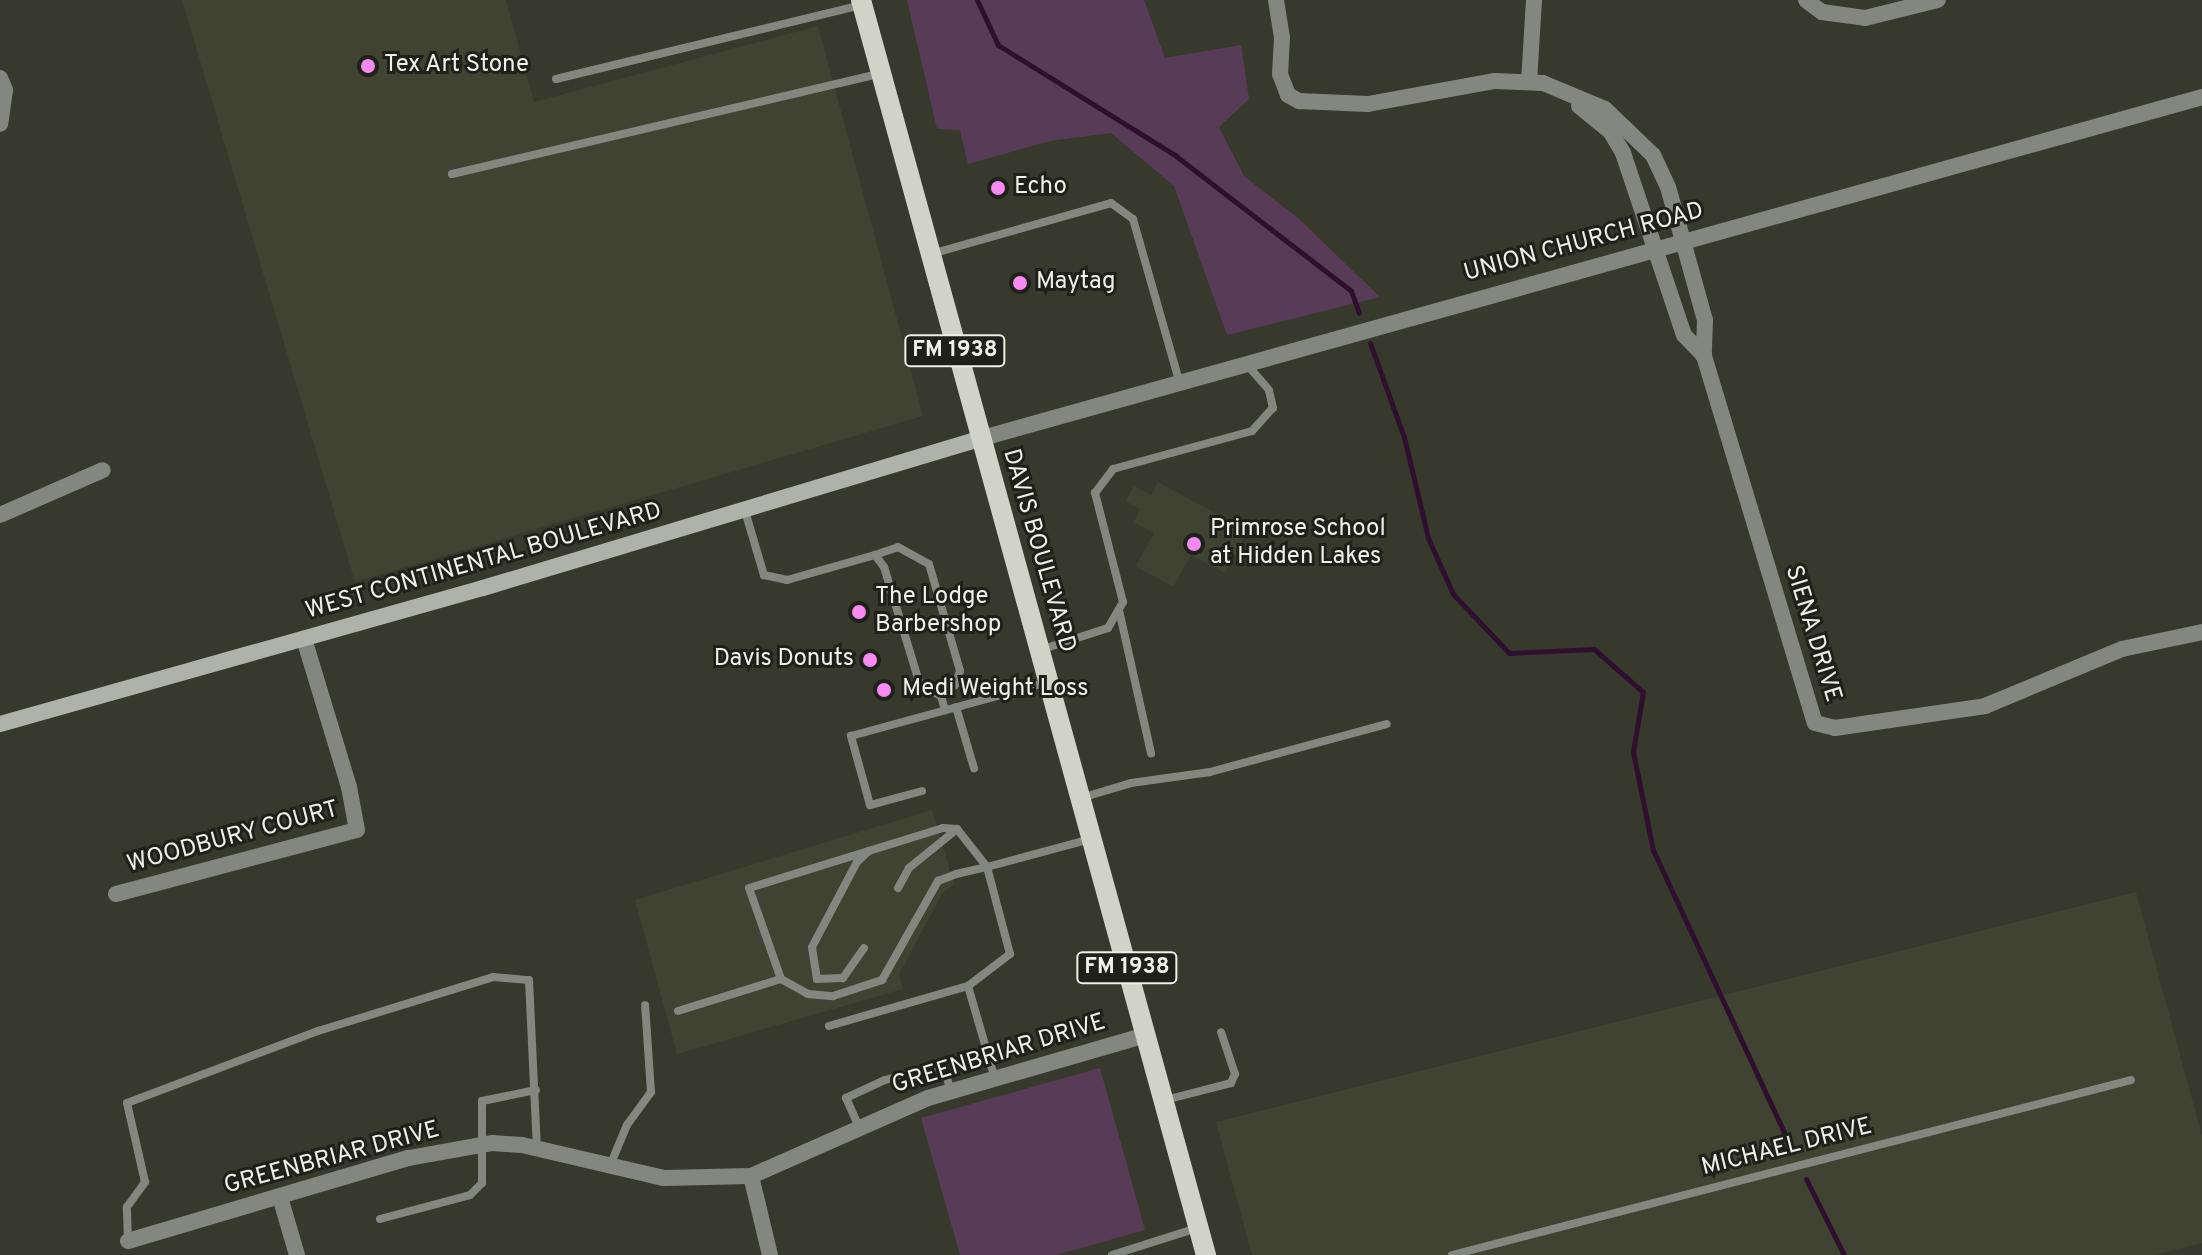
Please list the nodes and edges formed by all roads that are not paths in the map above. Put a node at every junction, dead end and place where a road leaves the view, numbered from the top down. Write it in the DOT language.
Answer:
graph roads {
  1 [pos="1276,0"];
  2 [pos="1534,0"];
  3 [pos="1806,0"];
  4 [pos="1938,0"];
  5 [pos="861,2"];
  6 [pos="880,73"];
  7 [pos="0,78"];
  8 [pos="556,79"];
  9 [pos="1529,82"];
  10 [pos="1552,87"];
  11 [pos="2202,97"];
  12 [pos="1,123"];
  13 [pos="452,174"];
  14 [pos="1683,241"];
  15 [pos="1656,249"];
  16 [pos="929,255"];
  17 [pos="1704,356"];
  18 [pos="1245,363"];
  19 [pos="1179,381"];
  20 [pos="979,439"];
  21 [pos="103,470"];
  22 [pos="745,511"];
  23 [pos="0,515"];
  24 [pos="875,555"];
  25 [pos="1119,610"];
  26 [pos="2202,632"];
  27 [pos="304,639"];
  28 [pos="1039,650"];
  29 [pos="1048,682"];
  30 [pos="941,696"];
  31 [pos="956,707"];
  32 [pos="945,710"];
  33 [pos="0,724"];
  34 [pos="1387,724"];
  35 [pos="1151,753"];
  36 [pos="974,768"];
  37 [pos="922,791"];
  38 [pos="1080,798"];
  39 [pos="957,829"];
  40 [pos="1091,839"];
  41 [pos="873,848"];
  42 [pos="987,867"];
  43 [pos="898,888"];
  44 [pos="116,894"];
  45 [pos="864,948"];
  46 [pos="781,979"];
  47 [pos="968,986"];
  48 [pos="645,1005"];
  49 [pos="678,1011"];
  50 [pos="829,1026"];
  51 [pos="1221,1032"];
  52 [pos="1146,1035"];
  53 [pos="995,1080"];
  54 [pos="2131,1080"];
  55 [pos="536,1090"];
  56 [pos="951,1092"];
  57 [pos="1163,1101"];
  58 [pos="859,1127"];
  59 [pos="479,1146"];
  60 [pos="537,1149"];
  61 [pos="608,1168"];
  62 [pos="751,1176"];
  63 [pos="280,1197"];
  64 [pos="380,1219"];
  65 [pos="1198,1228"];
  66 [pos="128,1241"];
  67 [pos="1115,1254"];
  68 [pos="297,1255"];
  69 [pos="770,1255"];
  70 [pos="1206,1255"];
  71 [pos="1452,1255"];
  1 -- 9 [label="street"];
  2 -- 9 [label="street"];
  3 -- 4 [label="street"];
  5 -- 6 [label="main road, DAVIS BOULEVARD / FM 1938"];
  5 -- 8 [label="lane"];
  6 -- 13 [label="lane"];
  6 -- 16 [label="main road, DAVIS BOULEVARD / FM 1938"];
  7 -- 12 [label="street"];
  9 -- 10 [label="street"];
  10 -- 14 [label="street, SIENA DRIVE"];
  10 -- 15 [label="street, SIENA DRIVE"];
  11 -- 14 [label="street, UNION CHURCH ROAD"];
  14 -- 15 [label="street, UNION CHURCH ROAD"];
  14 -- 17 [label="street, SIENA DRIVE"];
  15 -- 17 [label="street, SIENA DRIVE"];
  15 -- 18 [label="street, UNION CHURCH ROAD"];
  16 -- 19 [label="lane"];
  16 -- 20 [label="main road, DAVIS BOULEVARD / FM 1938"];
  17 -- 26 [label="street, SIENA DRIVE"];
  18 -- 19 [label="street, UNION CHURCH ROAD"];
  18 -- 25 [label="lane"];
  19 -- 20 [label="street, UNION CHURCH ROAD"];
  20 -- 22 [label="main road, WEST CONTINENTAL BOULEVARD"];
  20 -- 28 [label="main road, DAVIS BOULEVARD / FM 1938"];
  21 -- 23 [label="street"];
  22 -- 24 [label="lane"];
  22 -- 27 [label="main road, WEST CONTINENTAL BOULEVARD"];
  24 -- 30 [label="lane"];
  24 -- 30 [label="lane"];
  25 -- 28 [label="lane"];
  25 -- 35 [label="lane"];
  27 -- 33 [label="main road, WEST CONTINENTAL BOULEVARD"];
  27 -- 44 [label="street, WOODBURY COURT"];
  28 -- 29 [label="main road, DAVIS BOULEVARD / FM 1938"];
  29 -- 31 [label="lane"];
  29 -- 38 [label="main road, DAVIS BOULEVARD / FM 1938"];
  30 -- 32 [label="lane"];
  31 -- 32 [label="lane"];
  31 -- 36 [label="lane"];
  32 -- 37 [label="lane"];
  34 -- 38 [label="lane"];
  38 -- 40 [label="main road, DAVIS BOULEVARD / FM 1938"];
  39 -- 41 [label="lane"];
  39 -- 42 [label="lane"];
  39 -- 43 [label="lane"];
  40 -- 42 [label="lane"];
  40 -- 52 [label="main road, DAVIS BOULEVARD / FM 1938"];
  41 -- 45 [label="lane"];
  41 -- 46 [label="lane"];
  42 -- 46 [label="lane"];
  42 -- 47 [label="lane"];
  46 -- 49 [label="lane"];
  47 -- 50 [label="lane"];
  47 -- 53 [label="lane"];
  48 -- 61 [label="lane"];
  51 -- 57 [label="lane"];
  52 -- 53 [label="street, GREENBRIAR DRIVE"];
  52 -- 57 [label="main road, DAVIS BOULEVARD / FM 1938"];
  53 -- 56 [label="street, GREENBRIAR DRIVE"];
  54 -- 71 [label="lane, MICHAEL DRIVE"];
  55 -- 59 [label="lane"];
  55 -- 60 [label="lane"];
  55 -- 66 [label="lane"];
  56 -- 58 [label="street, GREENBRIAR DRIVE"];
  56 -- 58 [label="lane"];
  57 -- 65 [label="main road, DAVIS BOULEVARD / FM 1938"];
  58 -- 62 [label="street, GREENBRIAR DRIVE"];
  59 -- 60 [label="street, GREENBRIAR DRIVE"];
  59 -- 63 [label="street, GREENBRIAR DRIVE"];
  59 -- 64 [label="lane"];
  60 -- 61 [label="street, GREENBRIAR DRIVE"];
  61 -- 62 [label="street, GREENBRIAR DRIVE"];
  62 -- 69 [label="street"];
  63 -- 66 [label="street, GREENBRIAR DRIVE"];
  63 -- 68 [label="street"];
  65 -- 67 [label="lane"];
  65 -- 70 [label="main road, DAVIS BOULEVARD / FM 1938"];
}
